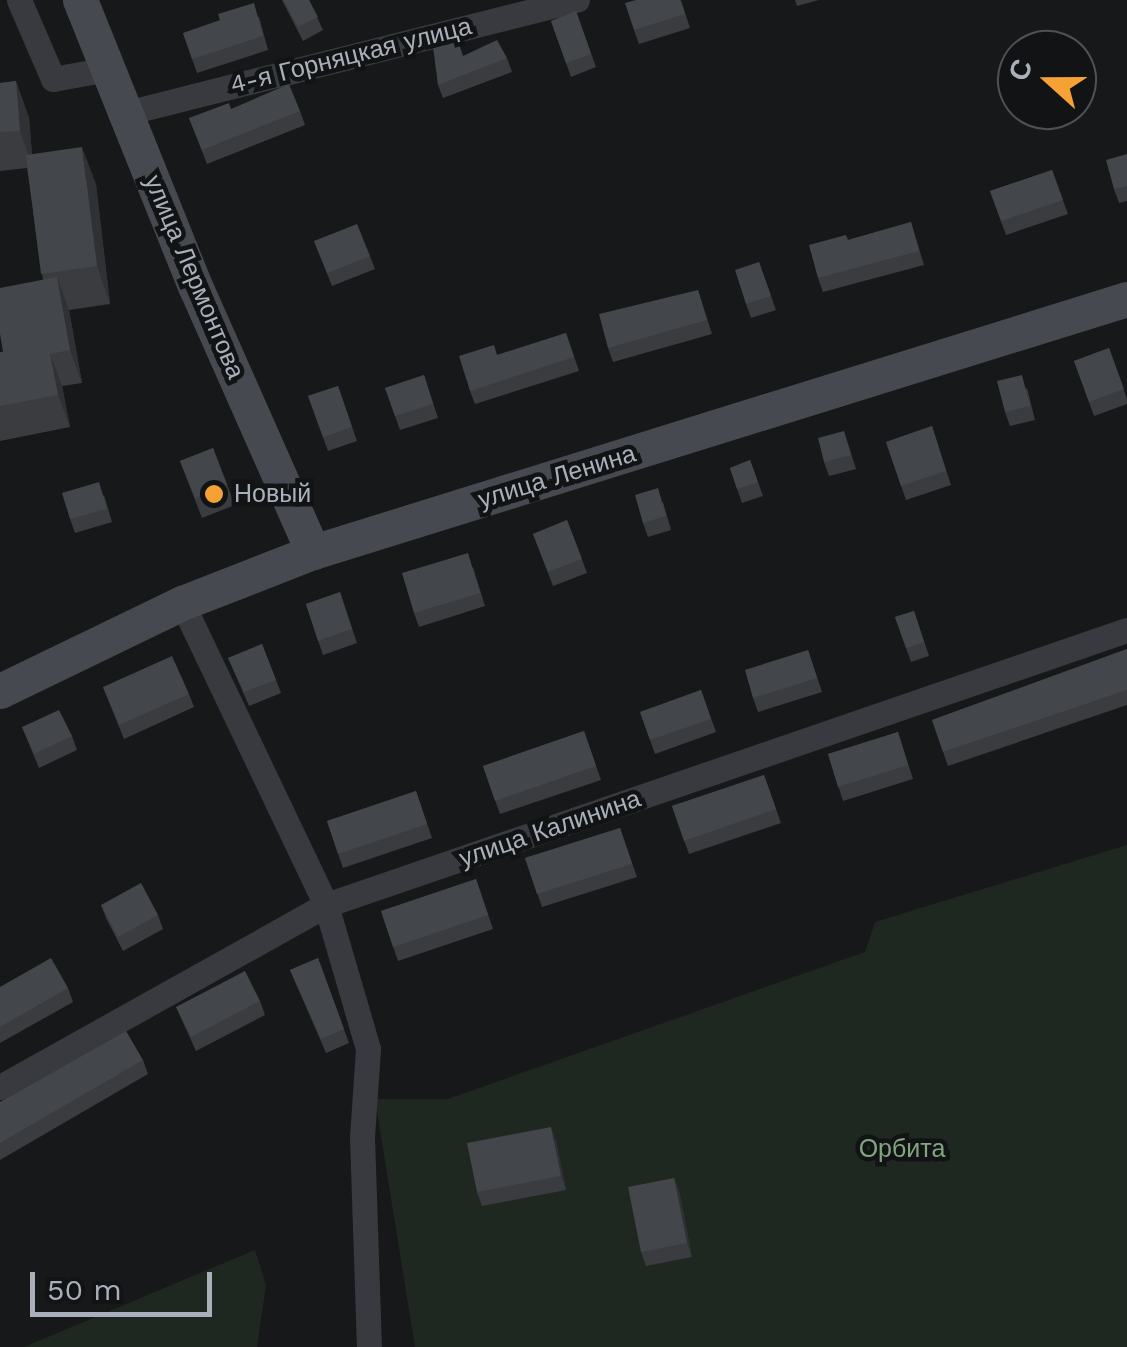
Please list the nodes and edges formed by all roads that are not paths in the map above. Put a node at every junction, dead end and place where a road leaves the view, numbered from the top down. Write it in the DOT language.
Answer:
graph roads {
  1 [pos="18,0"];
  2 [pos="80,0"];
  3 [pos="577,0"];
  4 [pos="497,9"];
  5 [pos="108,70"];
  6 [pos="126,114"];
  7 [pos="1127,299"];
  8 [pos="313,552"];
  9 [pos="182,603"];
  10 [pos="1127,630"];
  11 [pos="0,691"];
  12 [pos="326,906"];
  13 [pos="0,1087"];
  14 [pos="369,1347"];
  1 -- 5 [label="street"];
  2 -- 5 [label="main road, улица Лермонтова"];
  3 -- 4 [label="street, 4-я Горняцкая улица"];
  4 -- 6 [label="street, 4-я Горняцкая улица"];
  5 -- 6 [label="main road, улица Лермонтова"];
  6 -- 8 [label="main road, улица Лермонтова"];
  7 -- 8 [label="main road, улица Ленина"];
  8 -- 9 [label="main road, улица Ленина"];
  9 -- 11 [label="main road, улица Ленина"];
  9 -- 12 [label="street"];
  10 -- 12 [label="street, улица Калинина"];
  12 -- 13 [label="street, улица Калинина"];
  12 -- 14 [label="street"];
}
